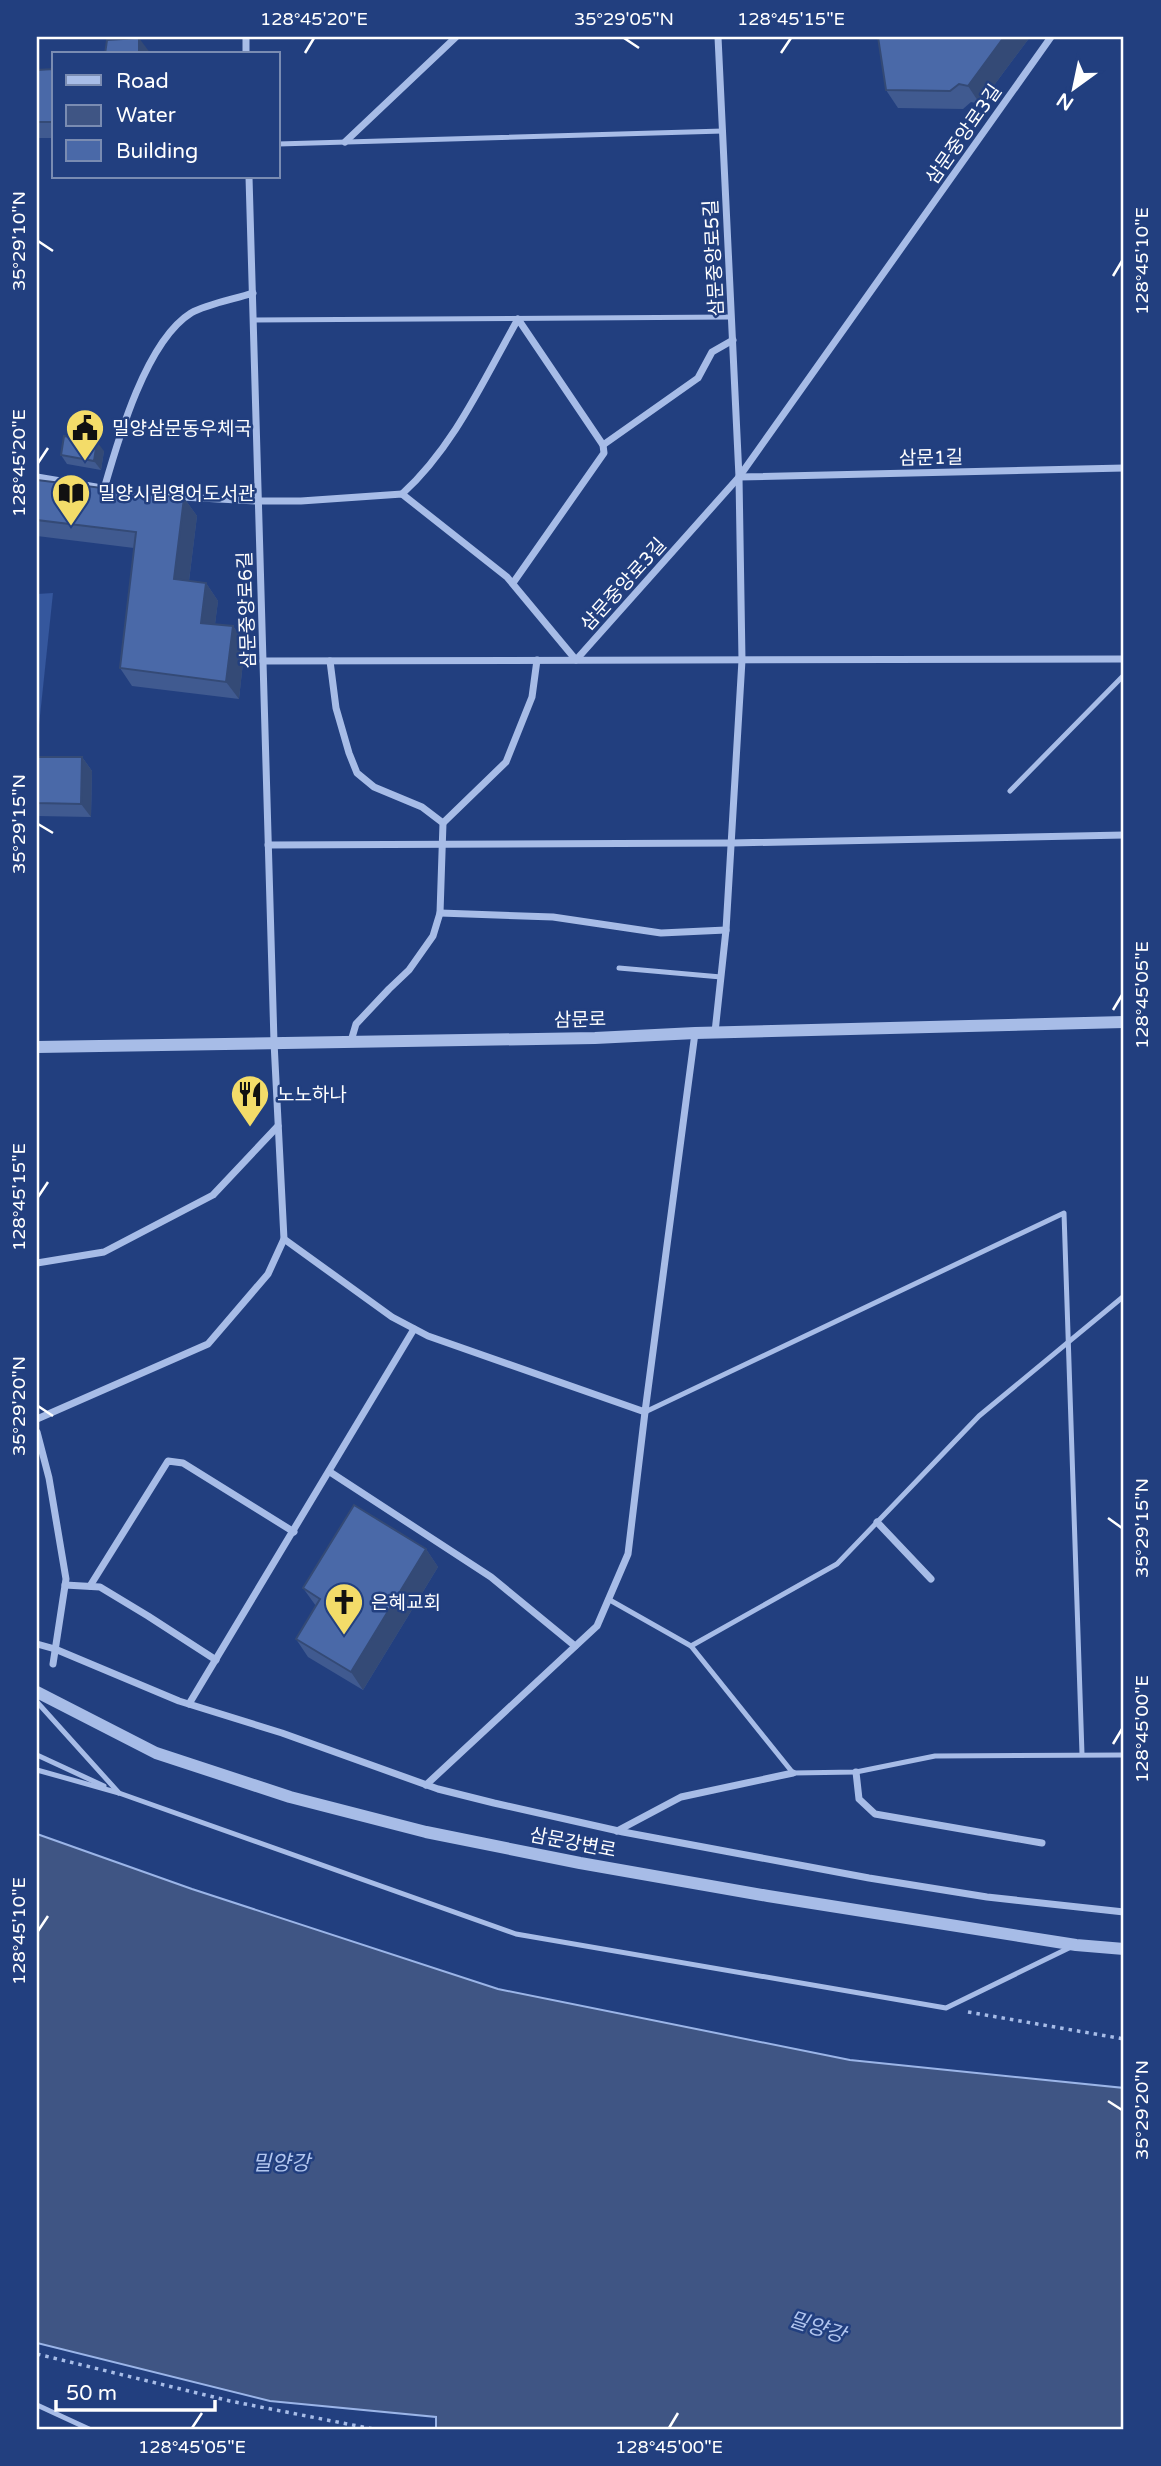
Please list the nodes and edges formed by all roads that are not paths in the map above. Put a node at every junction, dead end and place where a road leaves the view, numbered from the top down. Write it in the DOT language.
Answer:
graph roads {
  1 [pos="456,37"];
  2 [pos="718,37"];
  3 [pos="1051,37"];
  4 [pos="723,131"];
  5 [pos="345,142"];
  6 [pos="280,144"];
  7 [pos="249,178"];
  8 [pos="253,293"];
  9 [pos="731,317"];
  10 [pos="518,318"];
  11 [pos="254,320"];
  12 [pos="733,340"];
  13 [pos="603,445"];
  14 [pos="1124,468"];
  15 [pos="37,477"];
  16 [pos="739,477"];
  17 [pos="104,489"];
  18 [pos="118,492"];
  19 [pos="402,494"];
  20 [pos="156,495"];
  21 [pos="258,501"];
  22 [pos="513,583"];
  23 [pos="1124,659"];
  24 [pos="537,660"];
  25 [pos="576,660"];
  26 [pos="742,660"];
  27 [pos="263,661"];
  28 [pos="330,661"];
  29 [pos="1124,675"];
  30 [pos="1010,791"];
  31 [pos="443,823"];
  32 [pos="1124,835"];
  33 [pos="732,843"];
  34 [pos="442,844"];
  35 [pos="268,845"];
  36 [pos="440,913"];
  37 [pos="726,930"];
  38 [pos="619,968"];
  39 [pos="721,977"];
  40 [pos="1124,1022"];
  41 [pos="715,1032"];
  42 [pos="695,1033"];
  43 [pos="351,1041"];
  44 [pos="274,1042"];
  45 [pos="37,1047"];
  46 [pos="278,1126"];
  47 [pos="284,1239"];
  48 [pos="37,1263"];
  49 [pos="1124,1296"];
  50 [pos="414,1329"];
  51 [pos="1068,1343"];
  52 [pos="646,1412"];
  53 [pos="37,1419"];
  54 [pos="37,1432"];
  55 [pos="330,1472"];
  56 [pos="877,1522"];
  57 [pos="294,1532"];
  58 [pos="930,1579"];
  59 [pos="65,1585"];
  60 [pos="90,1586"];
  61 [pos="608,1599"];
  62 [pos="37,1644"];
  63 [pos="575,1646"];
  64 [pos="691,1646"];
  65 [pos="55,1649"];
  66 [pos="216,1660"];
  67 [pos="53,1664"];
  68 [pos="37,1692"];
  69 [pos="37,1702"];
  70 [pos="189,1704"];
  71 [pos="1082,1754"];
  72 [pos="37,1755"];
  73 [pos="1124,1755"];
  74 [pos="37,1770"];
  75 [pos="856,1772"];
  76 [pos="793,1773"];
  77 [pos="426,1785"];
  78 [pos="119,1793"];
  79 [pos="617,1831"];
  80 [pos="1042,1843"];
  81 [pos="1124,1912"];
  82 [pos="1076,1945"];
  83 [pos="1124,1949"];
  84 [pos="37,2405"];
  85 [pos="89,2429"];
  1 -- 5 [label="street"];
  2 -- 4 [label="street, 삼문중앙로5길"];
  3 -- 16 [label="street, 삼문중앙로3길"];
  4 -- 5 [label="lane"];
  4 -- 9 [label="street, 삼문중앙로5길"];
  5 -- 6 [label="lane"];
  7 -- 8 [label="street, 삼문중앙로6길"];
  8 -- 11 [label="street, 삼문중앙로6길"];
  8 -- 17 [label="street"];
  9 -- 10 [label="lane"];
  9 -- 12 [label="street, 삼문중앙로5길"];
  10 -- 11 [label="lane"];
  10 -- 13 [label="street"];
  10 -- 19 [label="street"];
  11 -- 21 [label="street, 삼문중앙로6길"];
  12 -- 13 [label="street"];
  12 -- 16 [label="street, 삼문중앙로5길"];
  13 -- 22 [label="street"];
  14 -- 16 [label="street, 삼문1길"];
  15 -- 17 [label="street"];
  16 -- 25 [label="street, 삼문중앙로3길"];
  16 -- 26 [label="street, 삼문중앙로5길"];
  17 -- 18 [label="street"];
  19 -- 21 [label="street"];
  19 -- 22 [label="street, 삼문중앙로3길"];
  20 -- 21 [label="street"];
  21 -- 27 [label="street, 삼문중앙로6길"];
  22 -- 25 [label="street, 삼문중앙로3길"];
  23 -- 26 [label="street"];
  24 -- 25 [label="street"];
  24 -- 28 [label="street"];
  24 -- 31 [label="street"];
  25 -- 26 [label="street"];
  26 -- 33 [label="street, 삼문중앙로5길"];
  27 -- 28 [label="street"];
  27 -- 35 [label="street, 삼문중앙로6길"];
  28 -- 31 [label="street"];
  29 -- 30 [label="lane"];
  31 -- 34 [label="street"];
  32 -- 33 [label="street"];
  33 -- 34 [label="street"];
  33 -- 37 [label="street, 삼문중앙로5길"];
  34 -- 35 [label="street"];
  34 -- 36 [label="street"];
  35 -- 44 [label="street, 삼문중앙로6길"];
  36 -- 37 [label="street"];
  36 -- 43 [label="street"];
  37 -- 39 [label="street, 삼문중앙로5길"];
  38 -- 39 [label="lane"];
  39 -- 41 [label="street, 삼문중앙로5길"];
  40 -- 41 [label="street, 삼문로"];
  41 -- 42 [label="street, 삼문로"];
  42 -- 43 [label="street, 삼문로"];
  42 -- 52 [label="street"];
  43 -- 44 [label="street, 삼문로"];
  44 -- 45 [label="street, 삼문로"];
  44 -- 46 [label="street, 삼문중앙로6길"];
  46 -- 47 [label="street, 삼문중앙로6길"];
  46 -- 48 [label="street"];
  47 -- 50 [label="street"];
  47 -- 53 [label="street"];
  49 -- 51 [label="lane"];
  50 -- 52 [label="street"];
  50 -- 55 [label="street"];
  51 -- 52 [label="lane"];
  51 -- 56 [label="lane"];
  51 -- 71 [label="lane"];
  52 -- 61 [label="street"];
  54 -- 59 [label="street"];
  55 -- 57 [label="street"];
  55 -- 63 [label="street"];
  56 -- 58 [label="street"];
  56 -- 64 [label="lane"];
  57 -- 60 [label="street"];
  57 -- 66 [label="street"];
  59 -- 60 [label="street"];
  59 -- 65 [label="street"];
  60 -- 66 [label="street"];
  61 -- 63 [label="street"];
  61 -- 64 [label="lane"];
  62 -- 65 [label="street"];
  63 -- 77 [label="street"];
  64 -- 76 [label="lane"];
  65 -- 67 [label="street"];
  65 -- 70 [label="street"];
  66 -- 70 [label="street"];
  68 -- 82 [label="street, 삼문강변로"];
  69 -- 78 [label="lane"];
  70 -- 77 [label="street"];
  71 -- 73 [label="lane"];
  71 -- 75 [label="lane"];
  72 -- 78 [label="lane"];
  74 -- 78 [label="lane"];
  75 -- 76 [label="lane"];
  75 -- 80 [label="street"];
  76 -- 79 [label="street"];
  77 -- 79 [label="street"];
  78 -- 82 [label="lane"];
  79 -- 81 [label="street"];
  82 -- 83 [label="street, 삼문강변로"];
  84 -- 85 [label="lane"];
}
